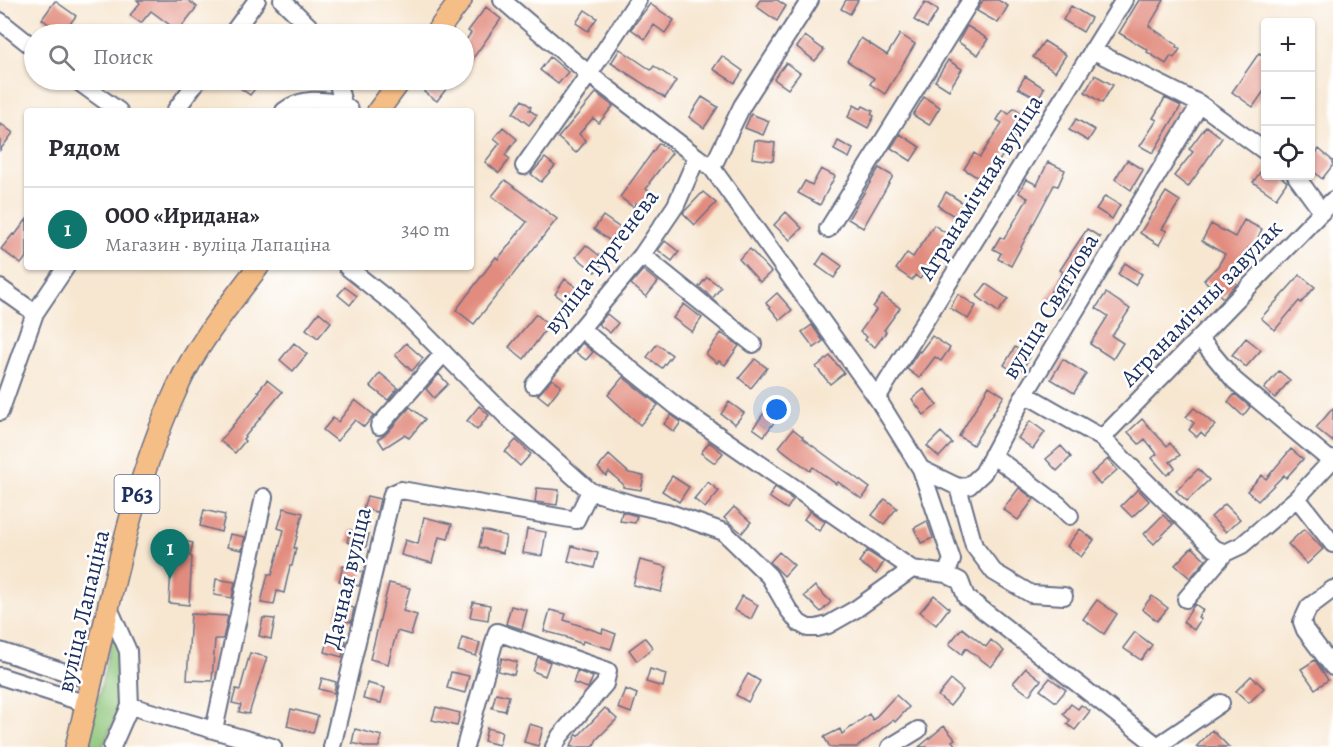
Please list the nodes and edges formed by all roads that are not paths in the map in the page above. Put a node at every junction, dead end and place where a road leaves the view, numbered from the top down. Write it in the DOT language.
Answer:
graph roads {
  1 [pos="257,0"];
  2 [pos="282,0"];
  3 [pos="461,0"];
  4 [pos="502,0"];
  5 [pos="638,0"];
  6 [pos="810,0"];
  7 [pos="971,0"];
  8 [pos="1124,0"];
  9 [pos="0,21"];
  10 [pos="239,24"];
  11 [pos="307,24"];
  12 [pos="443,24"];
  13 [pos="24,40"];
  14 [pos="1092,50"];
  15 [pos="589,74"];
  16 [pos="90,90"];
  17 [pos="191,90"];
  18 [pos="341,90"];
  19 [pos="394,90"];
  20 [pos="1200,104"];
  21 [pos="347,107"];
  22 [pos="115,108"];
  23 [pos="177,108"];
  24 [pos="288,108"];
  25 [pos="380,108"];
  26 [pos="1261,148"];
  27 [pos="698,157"];
  28 [pos="524,166"];
  29 [pos="712,168"];
  30 [pos="1300,180"];
  31 [pos="1328,206"];
  32 [pos="828,229"];
  33 [pos="642,255"];
  34 [pos="64,270"];
  35 [pos="256,270"];
  36 [pos="351,270"];
  37 [pos="0,288"];
  38 [pos="35,313"];
  39 [pos="580,329"];
  40 [pos="1200,339"];
  41 [pos="753,344"];
  42 [pos="444,354"];
  43 [pos="534,385"];
  44 [pos="1025,394"];
  45 [pos="877,399"];
  46 [pos="0,412"];
  47 [pos="379,426"];
  48 [pos="1102,438"];
  49 [pos="992,454"];
  50 [pos="1332,460"];
  51 [pos="921,469"];
  52 [pos="958,487"];
  53 [pos="590,491"];
  54 [pos="264,497"];
  55 [pos="1297,498"];
  56 [pos="1070,516"];
  57 [pos="1333,544"];
  58 [pos="1225,553"];
  59 [pos="912,570"];
  60 [pos="946,573"];
  61 [pos="1333,589"];
  62 [pos="1064,596"];
  63 [pos="1186,599"];
  64 [pos="109,608"];
  65 [pos="0,651"];
  66 [pos="1333,667"];
  67 [pos="0,676"];
  68 [pos="93,681"];
  69 [pos="1221,703"];
  70 [pos="87,704"];
  71 [pos="130,706"];
  72 [pos="214,730"];
  73 [pos="918,730"];
  74 [pos="240,743"];
  75 [pos="1158,746"];
  76 [pos="76,747"];
  77 [pos="112,747"];
  78 [pos="273,747"];
  79 [pos="332,747"];
  80 [pos="465,747"];
  81 [pos="554,747"];
  82 [pos="890,747"];
  1 -- 10 [label="street"];
  2 -- 11 [label="street"];
  3 -- 12 [label="main road"];
  4 -- 15 [label="street"];
  5 -- 15 [label="street"];
  6 -- 29 [label="street"];
  7 -- 32 [label="street"];
  8 -- 14 [label="street, Агранамічная вуліца"];
  9 -- 13 [label="street"];
  14 -- 20 [label="street"];
  14 -- 45 [label="street, Агранамічная вуліца"];
  15 -- 27 [label="street"];
  15 -- 28 [label="street"];
  16 -- 22 [label="street"];
  17 -- 23 [label="street"];
  18 -- 21 [label="street"];
  19 -- 25 [label="main road"];
  20 -- 26 [label="street"];
  20 -- 44 [label="street, вуліца Святлова"];
  21 -- 24 [label="street"];
  27 -- 29 [label="street"];
  27 -- 33 [label="street, вуліца Тургенева"];
  29 -- 45 [label="street"];
  30 -- 31 [label="street"];
  31 -- 40 [label="street, Агранамічны завулак"];
  33 -- 39 [label="street, вуліца Тургенева"];
  33 -- 41 [label="street"];
  34 -- 38 [label="street"];
  35 -- 64 [label="main road, вуліца Лапаціна / Р63"];
  36 -- 42 [label="street"];
  37 -- 38 [label="street"];
  38 -- 46 [label="street"];
  39 -- 43 [label="street, вуліца Тургенева"];
  39 -- 59 [label="street"];
  40 -- 48 [label="street, Агранамічны завулак"];
  40 -- 50 [label="street"];
  42 -- 47 [label="street"];
  42 -- 53 [label="street"];
  44 -- 48 [label="street"];
  44 -- 49 [label="street, вуліца Святлова"];
  45 -- 51 [label="street"];
  48 -- 58 [label="street"];
  49 -- 52 [label="street, вуліца Святлова"];
  49 -- 56 [label="street"];
  50 -- 55 [label="street"];
  51 -- 52 [label="street"];
  51 -- 60 [label="street"];
  52 -- 62 [label="street"];
  53 -- 59 [label="street"];
  53 -- 79 [label="street, Дачная вуліца"];
  54 -- 72 [label="street"];
  55 -- 57 [label="street"];
  55 -- 58 [label="street"];
  58 -- 63 [label="street"];
  59 -- 60 [label="street"];
  60 -- 75 [label="street"];
  61 -- 66 [label="street"];
  64 -- 68 [label="main road, вуліца Лапаціна / Р63"];
  64 -- 71 [label="street"];
  65 -- 68 [label="street"];
  67 -- 70 [label="street"];
  68 -- 70 [label="main road, вуліца Лапаціна / Р63"];
  69 -- 75 [label="street"];
  70 -- 76 [label="main road, вуліца Лапаціна / Р63"];
  71 -- 72 [label="street"];
  71 -- 77 [label="street"];
  72 -- 74 [label="street"];
  73 -- 82 [label="street"];
  74 -- 78 [label="street"];
  80 -- 81 [label="street"];
}
